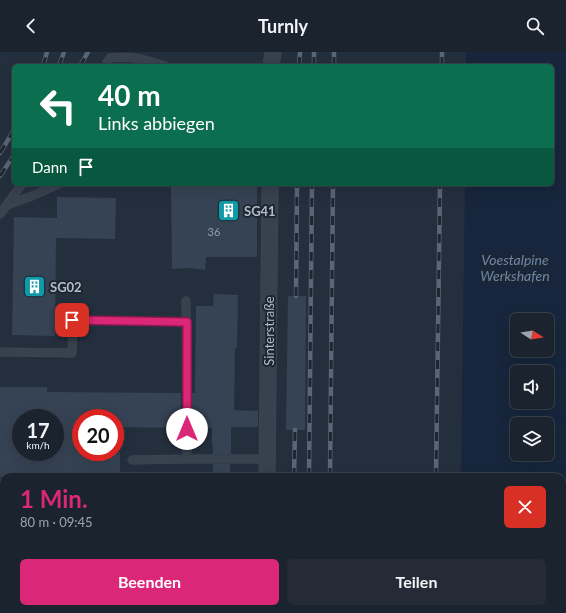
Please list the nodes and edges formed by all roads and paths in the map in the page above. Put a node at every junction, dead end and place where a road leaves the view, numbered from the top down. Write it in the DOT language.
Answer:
graph roads {
  1 [pos="273,52"];
  2 [pos="106,64"];
  3 [pos="158,64"];
  4 [pos="271,64"];
  5 [pos="21,186"];
  6 [pos="54,186"];
  7 [pos="270,186"];
  8 [pos="7,205"];
  9 [pos="0,214"];
  10 [pos="186,301"];
  11 [pos="187,322"];
  12 [pos="0,352"];
  13 [pos="187,459"];
  14 [pos="268,459"];
  15 [pos="132,460"];
  16 [pos="268,473"];
  1 -- 4 [label="street"];
  2 -- 3 [label="lane"];
  5 -- 8 [label="lane"];
  6 -- 8 [label="lane"];
  7 -- 14 [label="street, Sinterstraße"];
  8 -- 9 [label="lane"];
  10 -- 11 [label="lane"];
  11 -- 12 [label="lane"];
  11 -- 13 [label="lane"];
  13 -- 14 [label="lane"];
  13 -- 15 [label="lane"];
  14 -- 16 [label="street, Sinterstraße"];
}
